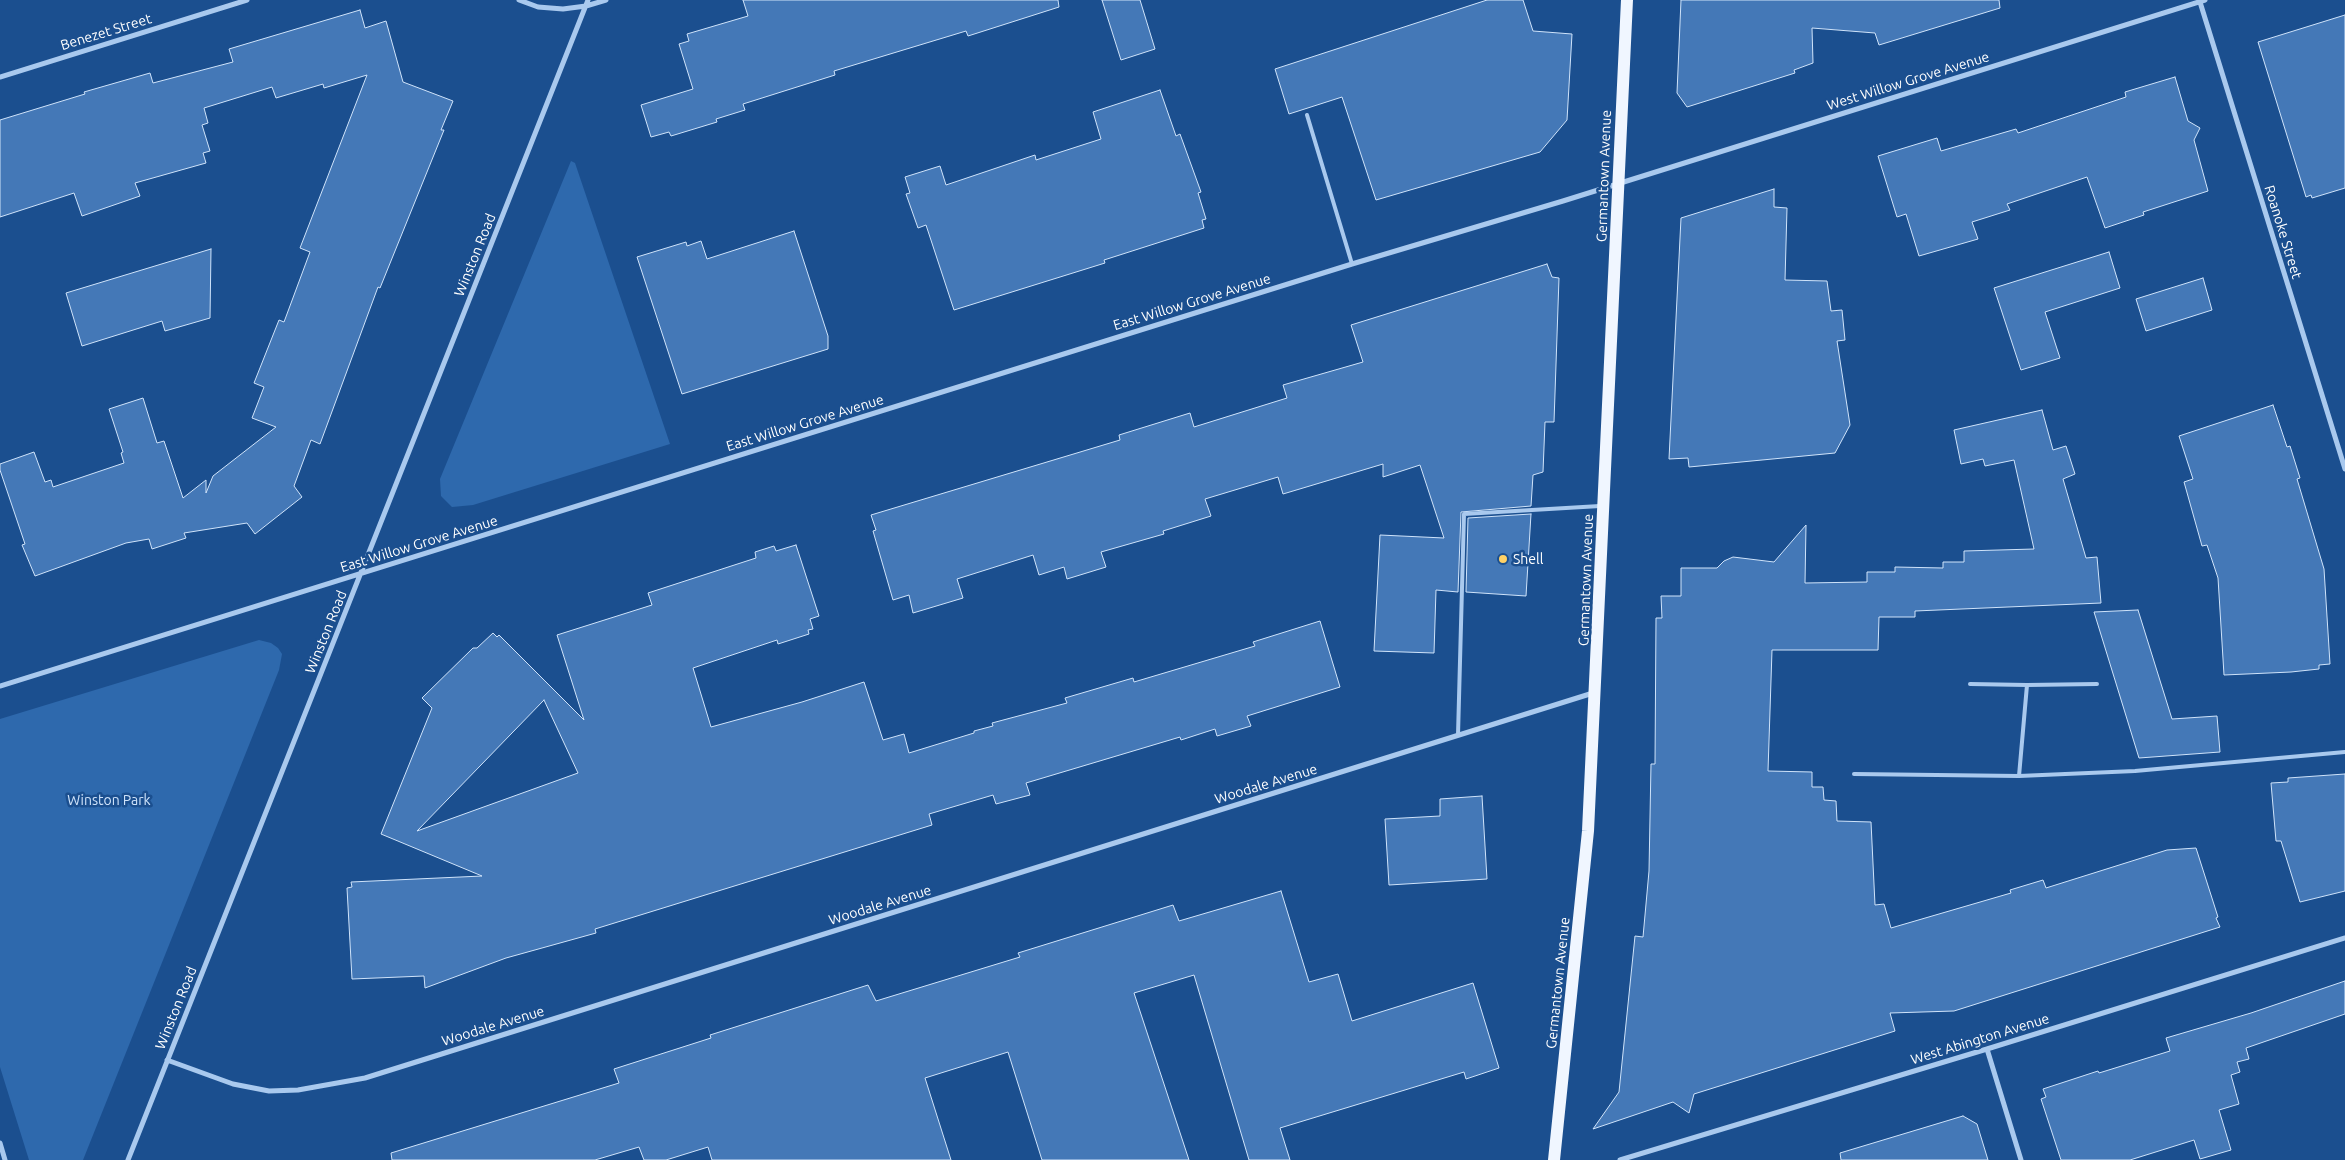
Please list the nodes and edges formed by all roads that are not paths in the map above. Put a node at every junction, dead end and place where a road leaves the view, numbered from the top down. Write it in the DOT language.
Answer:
graph roads {
  1 [pos="247,0"];
  2 [pos="519,0"];
  3 [pos="588,0"];
  4 [pos="606,0"];
  5 [pos="1627,0"];
  6 [pos="2202,1"];
  7 [pos="586,6"];
  8 [pos="0,77"];
  9 [pos="1307,115"];
  10 [pos="1618,183"];
  11 [pos="1352,264"];
  12 [pos="2343,455"];
  13 [pos="2345,469"];
  14 [pos="1604,506"];
  15 [pos="361,574"];
  16 [pos="1970,684"];
  17 [pos="2097,684"];
  18 [pos="2027,685"];
  19 [pos="0,686"];
  20 [pos="1596,692"];
  21 [pos="1458,735"];
  22 [pos="2345,752"];
  23 [pos="1854,774"];
  24 [pos="2019,776"];
  25 [pos="2345,938"];
  26 [pos="1987,1049"];
  27 [pos="167,1060"];
  28 [pos="0,1143"];
  29 [pos="6,1160"];
  30 [pos="128,1160"];
  31 [pos="1554,1160"];
  32 [pos="1620,1160"];
  33 [pos="2021,1160"];
  1 -- 8 [label="street, Benezet Street"];
  2 -- 7 [label="street"];
  3 -- 7 [label="street, Winston Road"];
  4 -- 7 [label="street"];
  5 -- 10 [label="main road, Germantown Avenue"];
  6 -- 10 [label="street, West Willow Grove Avenue"];
  6 -- 12 [label="street, Roanoke Street"];
  7 -- 15 [label="street, Winston Road"];
  9 -- 11 [label="lane"];
  10 -- 11 [label="street, East Willow Grove Avenue"];
  10 -- 14 [label="main road, Germantown Avenue"];
  11 -- 15 [label="street, East Willow Grove Avenue"];
  12 -- 13 [label="street, Roanoke Street"];
  14 -- 20 [label="main road, Germantown Avenue"];
  14 -- 21 [label="lane"];
  15 -- 19 [label="street, East Willow Grove Avenue"];
  15 -- 27 [label="street, Winston Road"];
  16 -- 18 [label="lane"];
  17 -- 18 [label="lane"];
  18 -- 24 [label="lane"];
  20 -- 21 [label="street, Woodale Avenue"];
  20 -- 31 [label="main road, Germantown Avenue"];
  21 -- 27 [label="street, Woodale Avenue"];
  22 -- 24 [label="lane"];
  23 -- 24 [label="lane"];
  25 -- 26 [label="street, West Abington Avenue"];
  26 -- 32 [label="street, West Abington Avenue"];
  26 -- 33 [label="street"];
  27 -- 30 [label="street, Winston Road"];
  28 -- 29 [label="street"];
}
